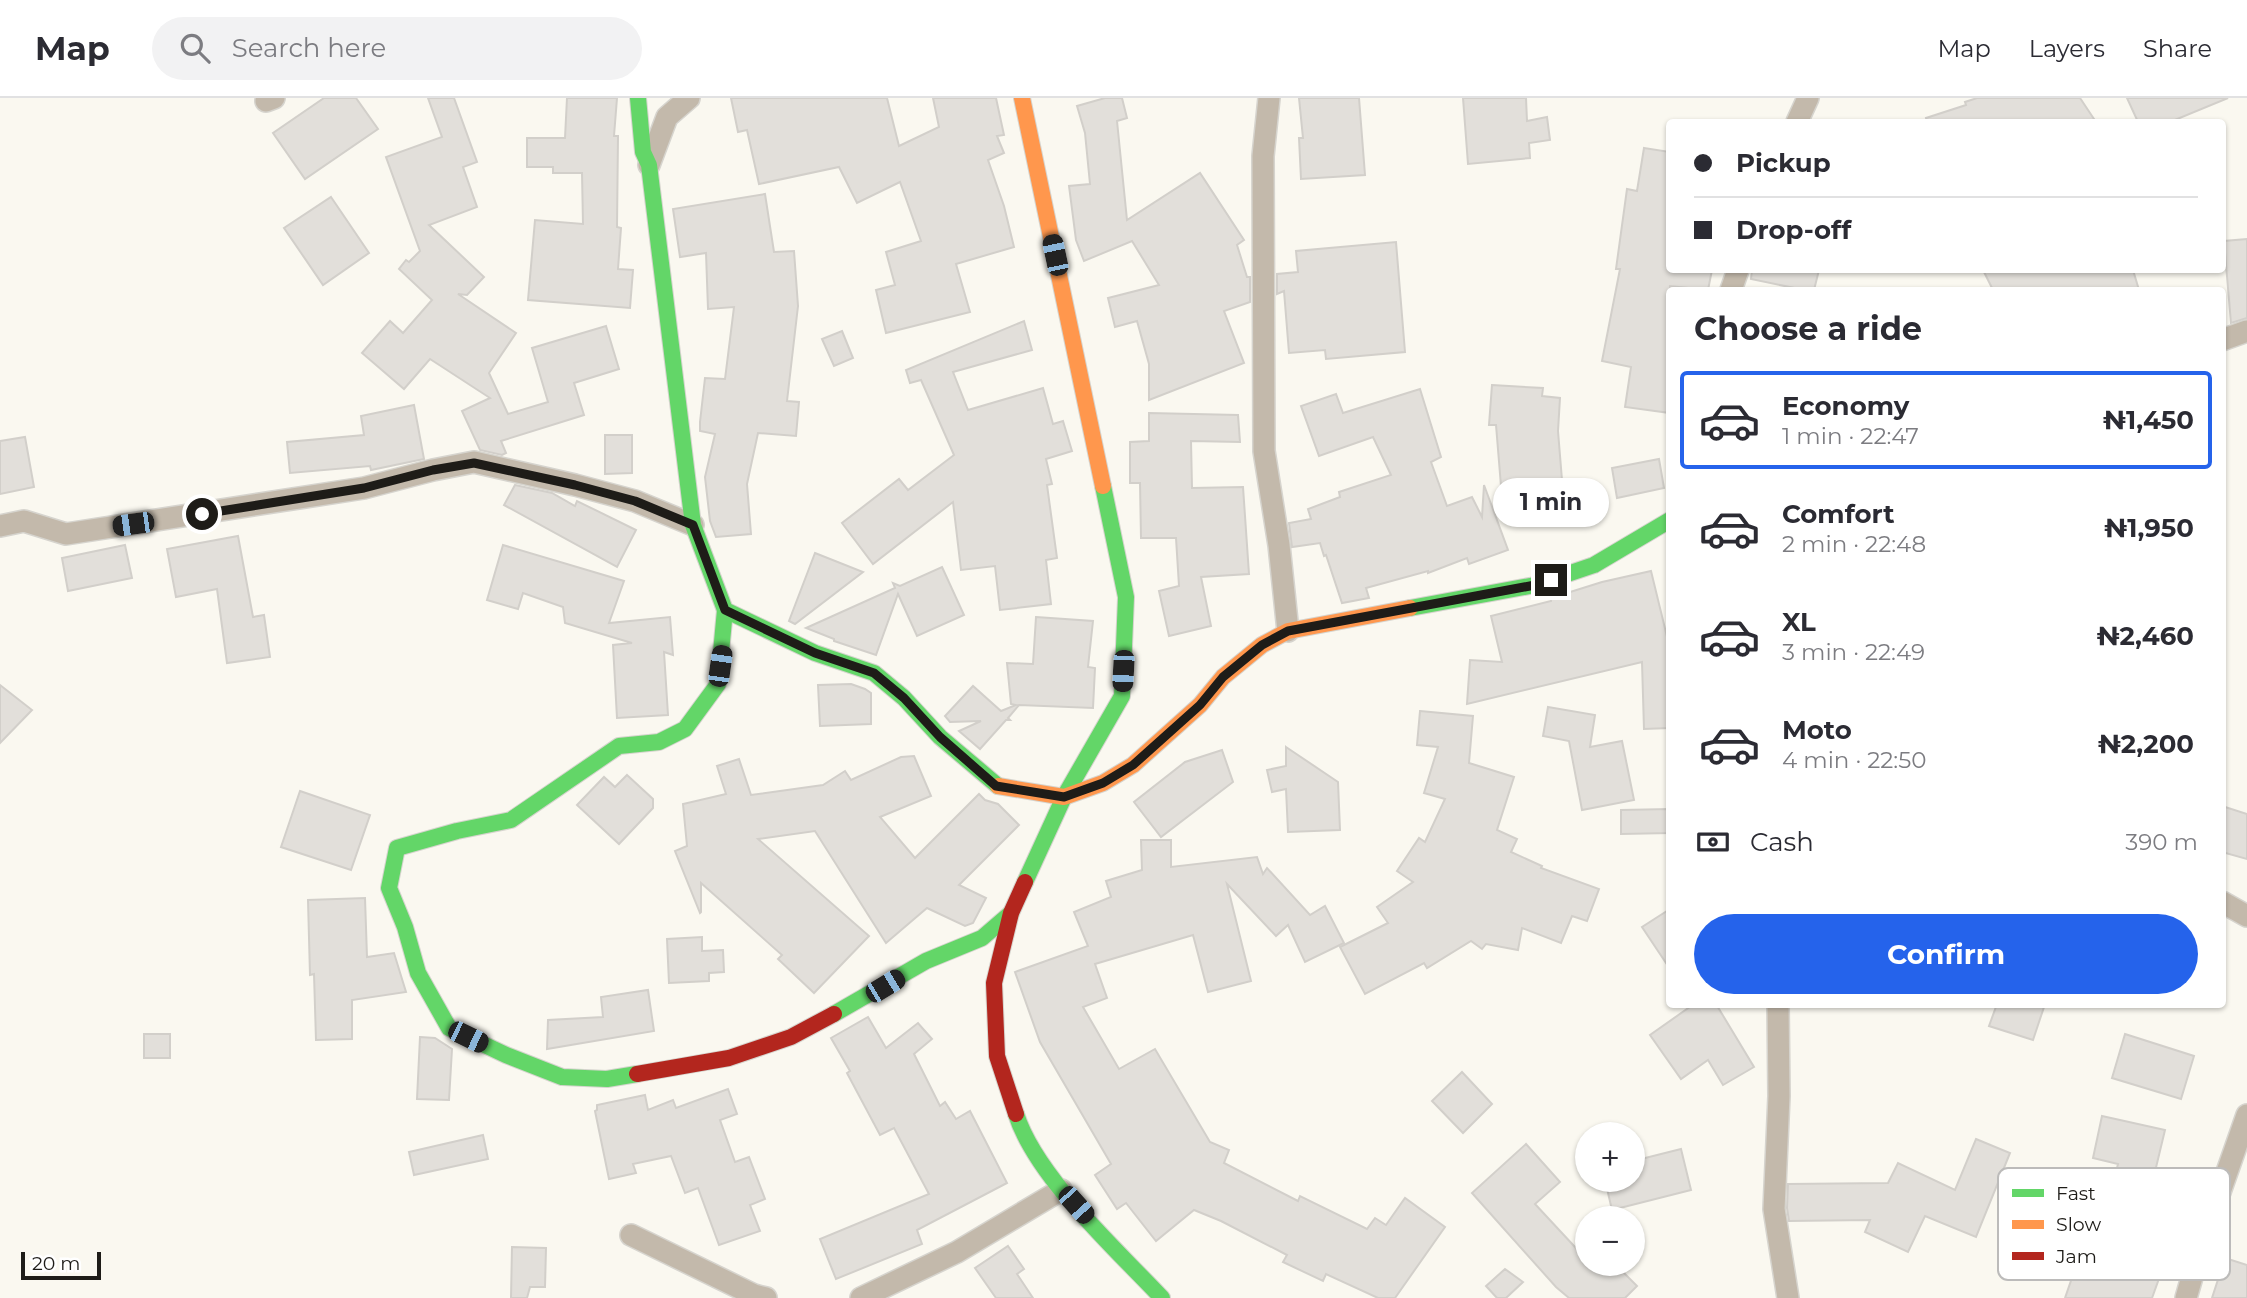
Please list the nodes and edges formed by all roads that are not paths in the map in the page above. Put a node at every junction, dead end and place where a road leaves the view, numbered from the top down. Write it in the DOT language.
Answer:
graph roads {
  1 [pos="638,98"];
  2 [pos="690,98"];
  3 [pos="1022,98"];
  4 [pos="1269,98"];
  5 [pos="1808,98"];
  6 [pos="1798,119"];
  7 [pos="649,165"];
  8 [pos="2247,331"];
  9 [pos="2226,339"];
  10 [pos="1666,522"];
  11 [pos="693,525"];
  12 [pos="0,526"];
  13 [pos="725,610"];
  14 [pos="1288,631"];
  15 [pos="1064,797"];
  16 [pos="2226,904"];
  17 [pos="1011,912"];
  18 [pos="2247,916"];
  19 [pos="1778,1008"];
  20 [pos="2247,1115"];
  21 [pos="2228,1168"];
  22 [pos="1061,1190"];
  23 [pos="631,1235"];
  24 [pos="2191,1280"];
  25 [pos="766,1298"];
  26 [pos="861,1298"];
  27 [pos="1162,1298"];
  28 [pos="1788,1298"];
  29 [pos="2186,1298"];
  1 -- 7 [label="street"];
  2 -- 7 [label="street"];
  3 -- 15 [label="street"];
  4 -- 14 [label="street"];
  5 -- 6 [label="street"];
  7 -- 11 [label="street"];
  8 -- 9 [label="street"];
  10 -- 14 [label="street"];
  11 -- 12 [label="street"];
  11 -- 13 [label="street"];
  13 -- 15 [label="street"];
  13 -- 17 [label="street"];
  14 -- 15 [label="street"];
  15 -- 17 [label="street"];
  16 -- 18 [label="street"];
  17 -- 22 [label="street"];
  19 -- 28 [label="street"];
  20 -- 21 [label="street"];
  22 -- 26 [label="street"];
  22 -- 27 [label="street"];
  23 -- 25 [label="street"];
  24 -- 29 [label="street"];
}
